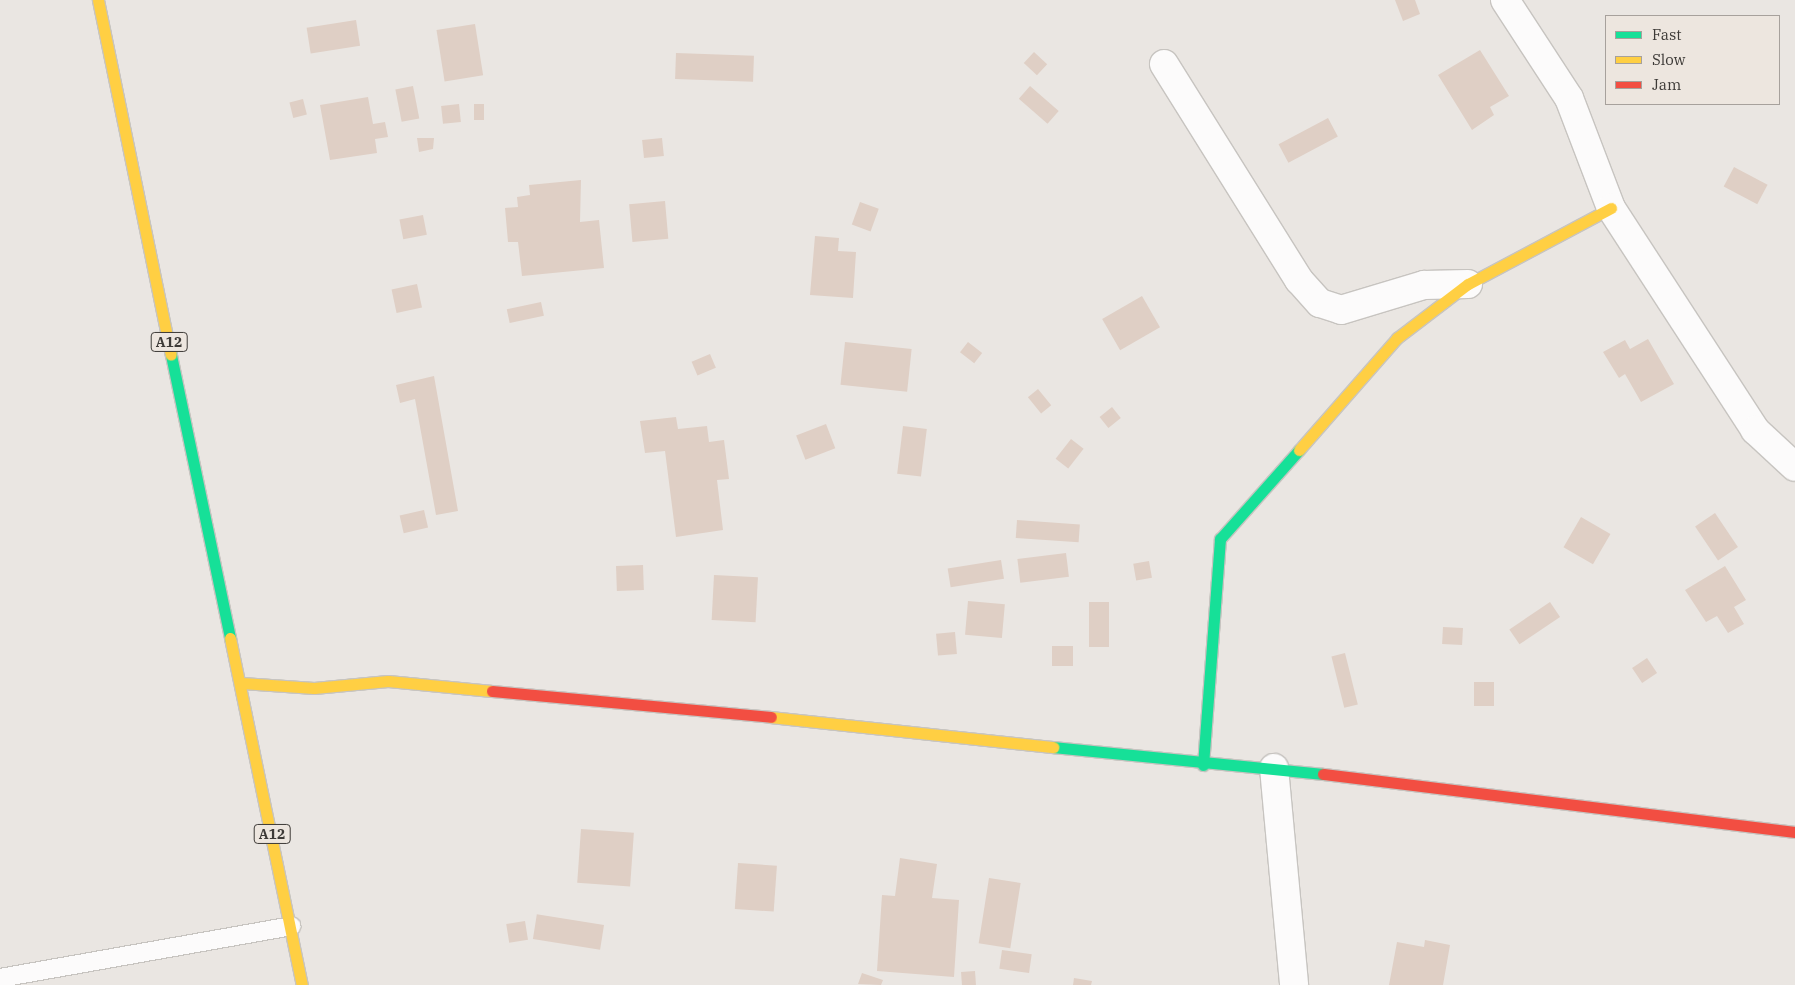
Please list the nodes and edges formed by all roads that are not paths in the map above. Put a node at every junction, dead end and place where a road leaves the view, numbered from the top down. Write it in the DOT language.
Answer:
graph roads {
  1 [pos="98,0"];
  2 [pos="1505,0"];
  3 [pos="1164,64"];
  4 [pos="1612,208"];
  5 [pos="1468,284"];
  6 [pos="1795,467"];
  7 [pos="242,683"];
  8 [pos="1203,765"];
  9 [pos="1274,768"];
  10 [pos="1795,832"];
  11 [pos="291,926"];
  12 [pos="0,978"];
  13 [pos="302,985"];
  14 [pos="1294,985"];
  1 -- 7 [label="street, A12"];
  2 -- 4 [label="street"];
  3 -- 5 [label="street"];
  4 -- 5 [label="street"];
  4 -- 6 [label="street"];
  5 -- 8 [label="street"];
  7 -- 8 [label="street"];
  7 -- 11 [label="street, A12"];
  8 -- 9 [label="street"];
  9 -- 10 [label="street"];
  9 -- 14 [label="street"];
  11 -- 12 [label="lane"];
  11 -- 13 [label="street, A12"];
}
